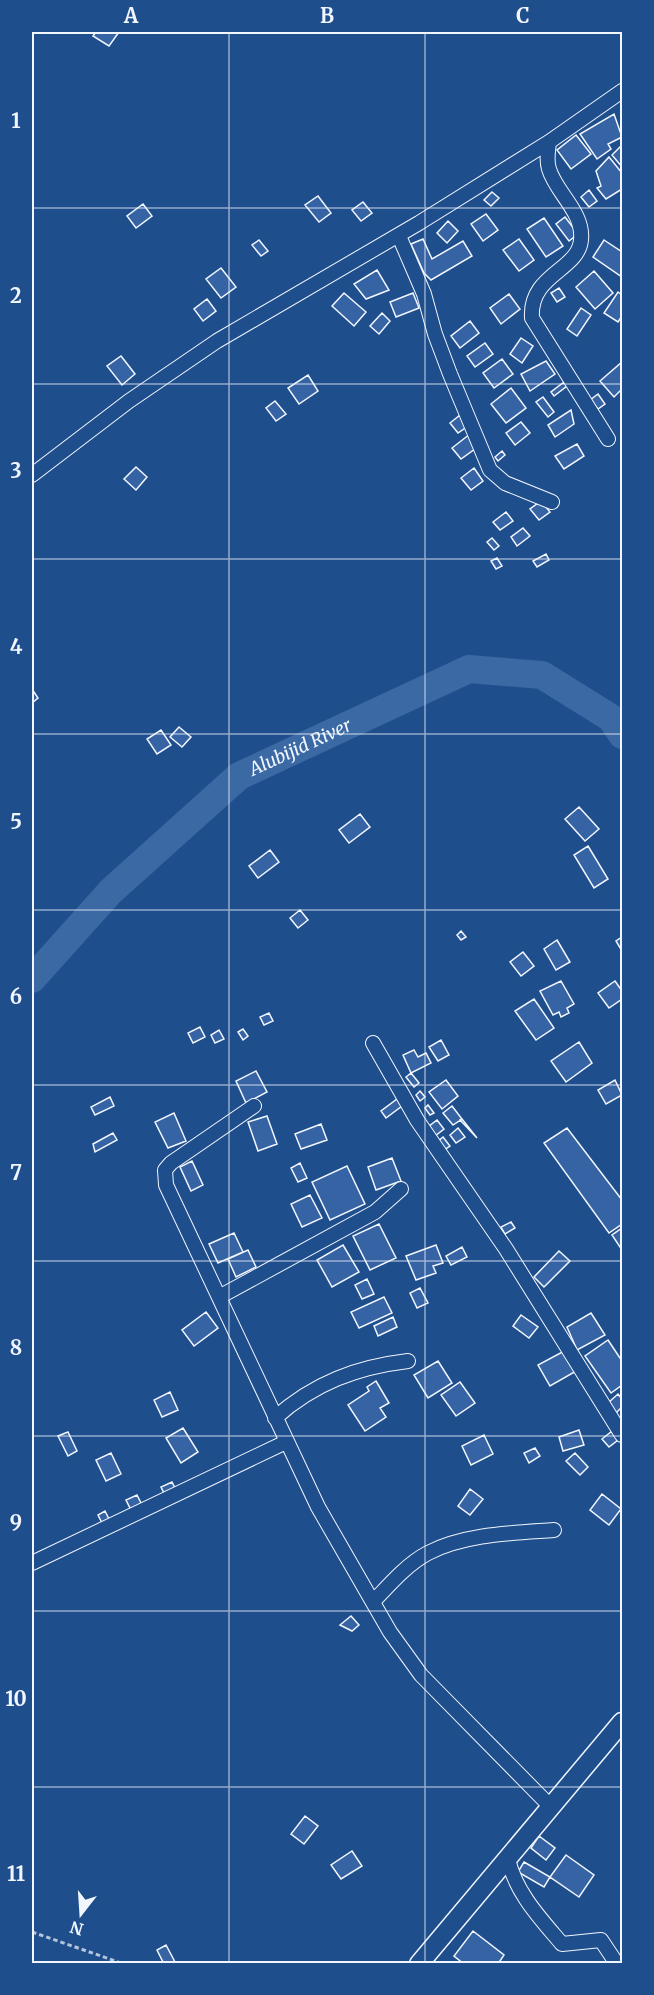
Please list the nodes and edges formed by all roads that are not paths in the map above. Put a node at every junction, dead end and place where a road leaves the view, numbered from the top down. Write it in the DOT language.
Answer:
graph roads {
  1 [pos="622,91"];
  2 [pos="549,142"];
  3 [pos="399,236"];
  4 [pos="608,439"];
  5 [pos="32,475"];
  6 [pos="552,502"];
  7 [pos="374,1043"];
  8 [pos="254,1106"];
  9 [pos="401,1190"];
  10 [pos="219,1297"];
  11 [pos="408,1361"];
  12 [pos="275,1418"];
  13 [pos="622,1436"];
  14 [pos="286,1442"];
  15 [pos="554,1530"];
  16 [pos="32,1563"];
  17 [pos="373,1602"];
  18 [pos="622,1722"];
  19 [pos="551,1807"];
  20 [pos="508,1858"];
  21 [pos="420,1964"];
  22 [pos="616,1964"];
  1 -- 2 [label="street"];
  2 -- 3 [label="street"];
  2 -- 4 [label="street"];
  3 -- 5 [label="street"];
  3 -- 6 [label="street"];
  7 -- 13 [label="street"];
  8 -- 10 [label="street"];
  9 -- 10 [label="street"];
  10 -- 12 [label="street"];
  11 -- 12 [label="street"];
  12 -- 14 [label="street"];
  14 -- 16 [label="street"];
  14 -- 17 [label="street"];
  15 -- 17 [label="street"];
  17 -- 19 [label="street"];
  18 -- 19 [label="street"];
  19 -- 20 [label="street"];
  20 -- 21 [label="street"];
  20 -- 22 [label="street"];
}
